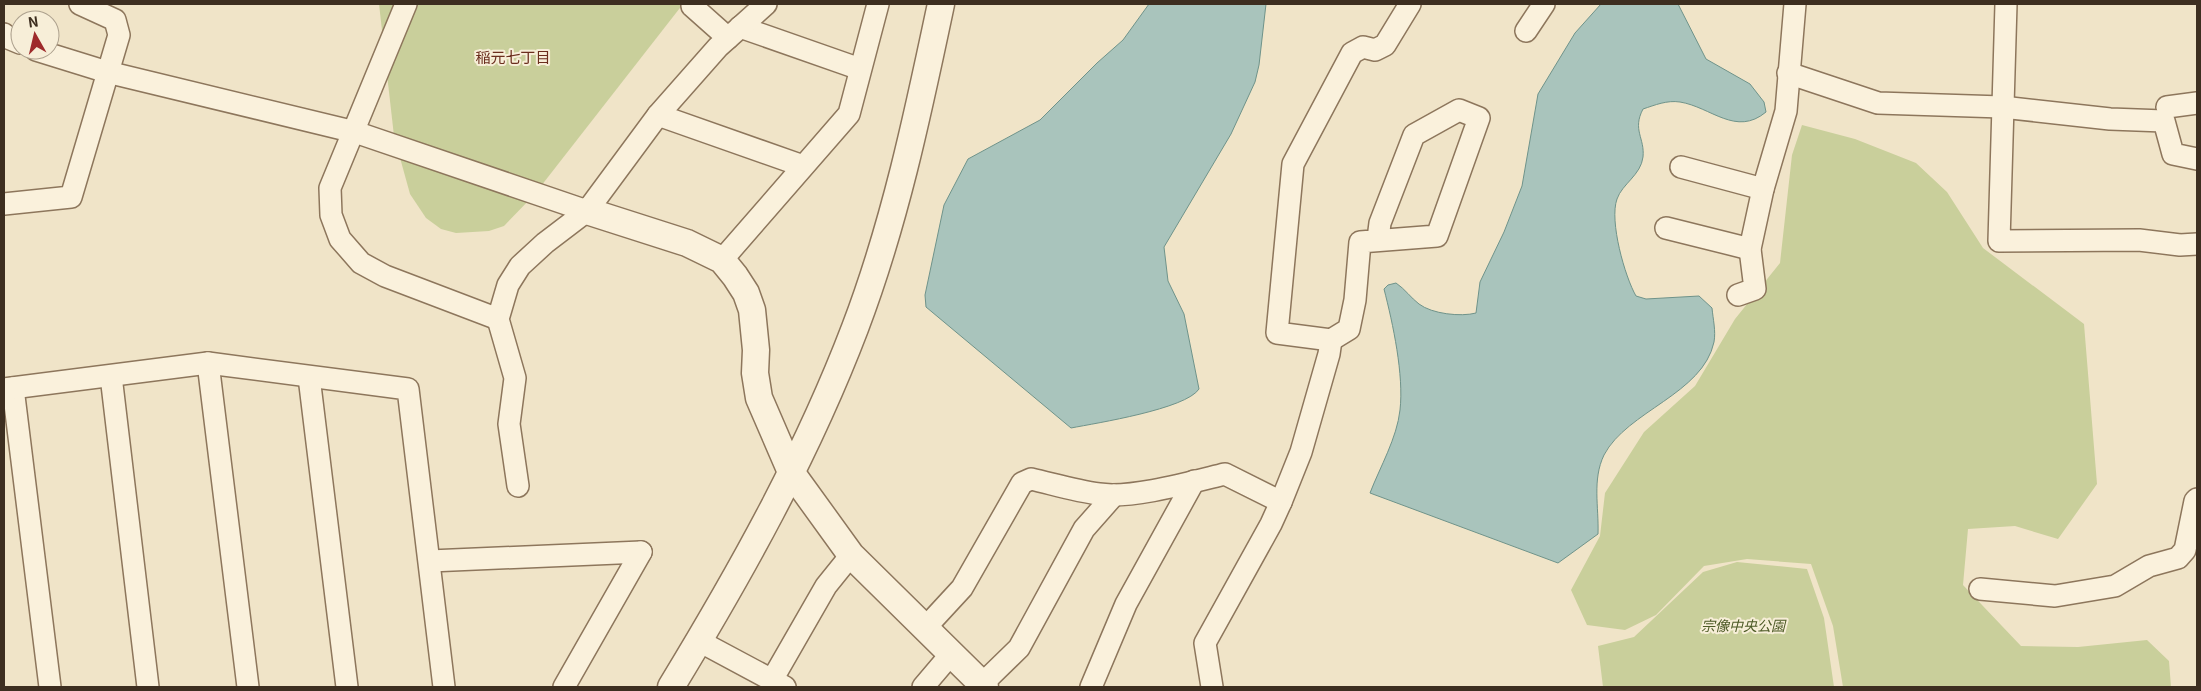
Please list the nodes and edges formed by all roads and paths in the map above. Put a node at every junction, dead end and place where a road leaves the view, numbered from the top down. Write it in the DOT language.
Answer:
graph roads {
  1 [pos="80,4"];
  2 [pos="406,4"];
  3 [pos="694,4"];
  4 [pos="766,4"];
  5 [pos="878,4"];
  6 [pos="941,4"];
  7 [pos="1410,4"];
  8 [pos="1544,4"];
  9 [pos="1795,4"];
  10 [pos="2006,4"];
  11 [pos="1526,31"];
  12 [pos="734,33"];
  13 [pos="60,57"];
  14 [pos="860,69"];
  15 [pos="107,72"];
  16 [pos="1788,73"];
  17 [pos="2197,103"];
  18 [pos="2002,106"];
  19 [pos="2167,107"];
  20 [pos="658,115"];
  21 [pos="355,132"];
  22 [pos="2197,159"];
  23 [pos="803,166"];
  24 [pos="1681,167"];
  25 [pos="1763,189"];
  26 [pos="4,204"];
  27 [pos="587,211"];
  28 [pos="1666,228"];
  29 [pos="1378,239"];
  30 [pos="2197,244"];
  31 [pos="1750,249"];
  32 [pos="722,260"];
  33 [pos="1738,295"];
  34 [pos="498,318"];
  35 [pos="1331,340"];
  36 [pos="208,363"];
  37 [pos="111,376"];
  38 [pos="309,377"];
  39 [pos="8,388"];
  40 [pos="791,472"];
  41 [pos="1194,481"];
  42 [pos="518,486"];
  43 [pos="1114,495"];
  44 [pos="2197,499"];
  45 [pos="1281,502"];
  46 [pos="851,555"];
  47 [pos="430,561"];
  48 [pos="1980,589"];
  49 [pos="926,627"];
  50 [pos="699,640"];
  51 [pos="951,654"];
  52 [pos="778,684"];
  53 [pos="984,686"];
  54 [pos="50,687"];
  55 [pos="148,687"];
  56 [pos="248,687"];
  57 [pos="347,687"];
  58 [pos="444,687"];
  59 [pos="564,687"];
  60 [pos="671,687"];
  61 [pos="923,687"];
  62 [pos="1091,687"];
  63 [pos="1212,687"];
  1 -- 15 [label="street"];
  2 -- 21 [label="street"];
  3 -- 12 [label="street"];
  4 -- 12 [label="street"];
  5 -- 14 [label="street"];
  6 -- 40 [label="street"];
  7 -- 35 [label="street"];
  8 -- 11 [label="street"];
  9 -- 16 [label="street"];
  10 -- 18 [label="street"];
  12 -- 14 [label="street"];
  12 -- 20 [label="street"];
  13 -- 15 [label="street"];
  14 -- 23 [label="street"];
  15 -- 21 [label="street"];
  15 -- 26 [label="street"];
  16 -- 18 [label="street"];
  16 -- 25 [label="street"];
  17 -- 19 [label="street"];
  18 -- 22 [label="street"];
  18 -- 30 [label="street"];
  20 -- 23 [label="street"];
  20 -- 27 [label="street"];
  21 -- 27 [label="street"];
  21 -- 34 [label="street"];
  23 -- 32 [label="street"];
  24 -- 25 [label="street"];
  25 -- 31 [label="street"];
  27 -- 32 [label="street"];
  27 -- 34 [label="street"];
  28 -- 31 [label="street"];
  29 -- 29 [label="street"];
  29 -- 35 [label="street"];
  31 -- 33 [label="street"];
  32 -- 40 [label="street"];
  34 -- 42 [label="street"];
  35 -- 45 [label="street"];
  36 -- 37 [label="street"];
  36 -- 38 [label="street"];
  36 -- 56 [label="street"];
  37 -- 39 [label="street"];
  37 -- 55 [label="street"];
  38 -- 47 [label="street"];
  38 -- 57 [label="street"];
  39 -- 54 [label="street"];
  40 -- 46 [label="street"];
  40 -- 50 [label="street"];
  41 -- 43 [label="street"];
  41 -- 45 [label="street"];
  41 -- 62 [label="street"];
  43 -- 49 [label="street"];
  43 -- 53 [label="street"];
  44 -- 48 [label="street"];
  45 -- 63 [label="street"];
  46 -- 49 [label="street"];
  46 -- 52 [label="street"];
  47 -- 58 [label="street"];
  47 -- 59 [label="street"];
  49 -- 51 [label="street"];
  50 -- 52 [label="street"];
  50 -- 60 [label="street"];
  51 -- 53 [label="street"];
  51 -- 61 [label="street"];
}
